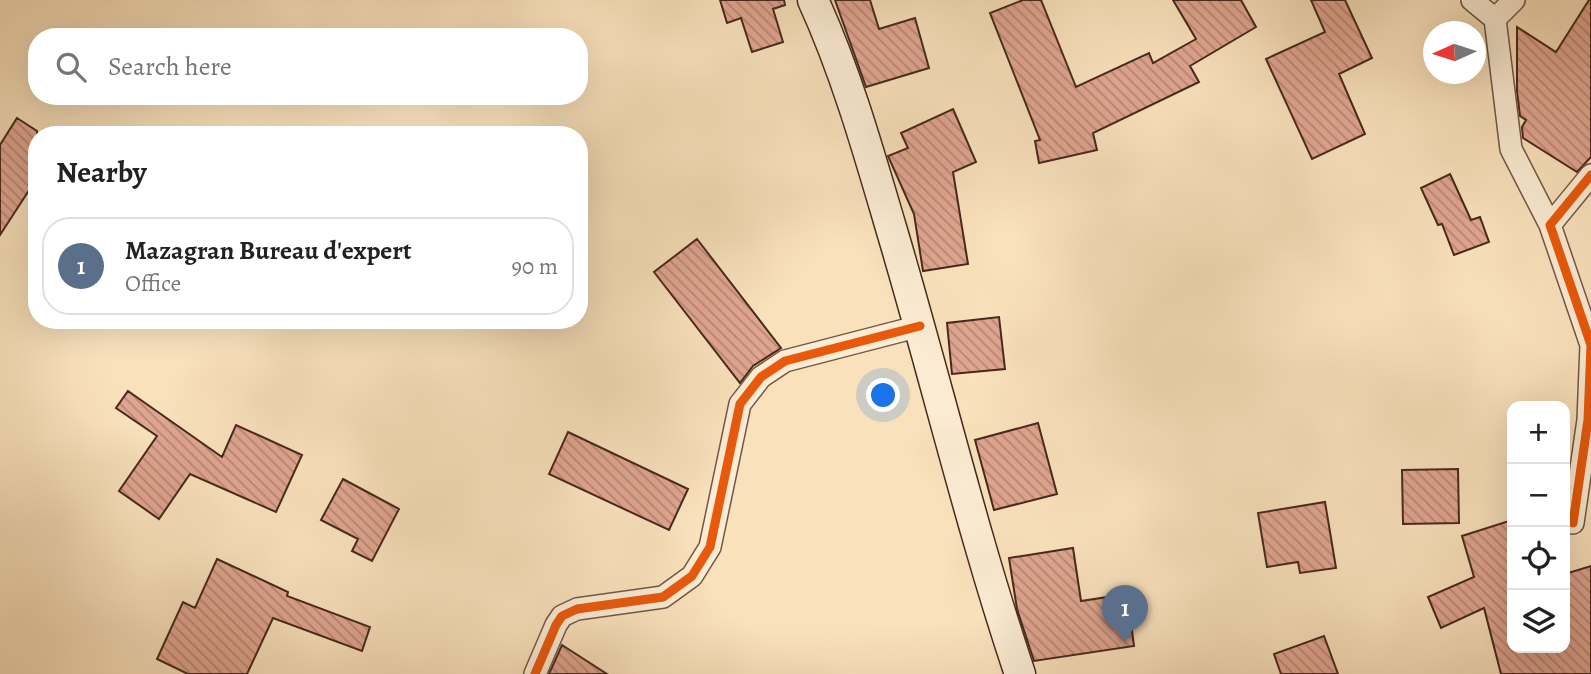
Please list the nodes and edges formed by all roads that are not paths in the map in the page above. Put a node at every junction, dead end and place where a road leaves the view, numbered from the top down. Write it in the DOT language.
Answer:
graph roads {
  1 [pos="813,0"];
  2 [pos="1472,0"];
  3 [pos="1514,0"];
  4 [pos="1495,19"];
  5 [pos="1591,175"];
  6 [pos="1550,225"];
  7 [pos="920,326"];
  8 [pos="1573,523"];
  9 [pos="535,674"];
  10 [pos="1020,674"];
  1 -- 7 [label="main road"];
  2 -- 4 [label="street"];
  3 -- 4 [label="street"];
  4 -- 6 [label="street"];
  5 -- 6 [label="street"];
  6 -- 8 [label="street"];
  7 -- 9 [label="street"];
  7 -- 10 [label="main road"];
}
